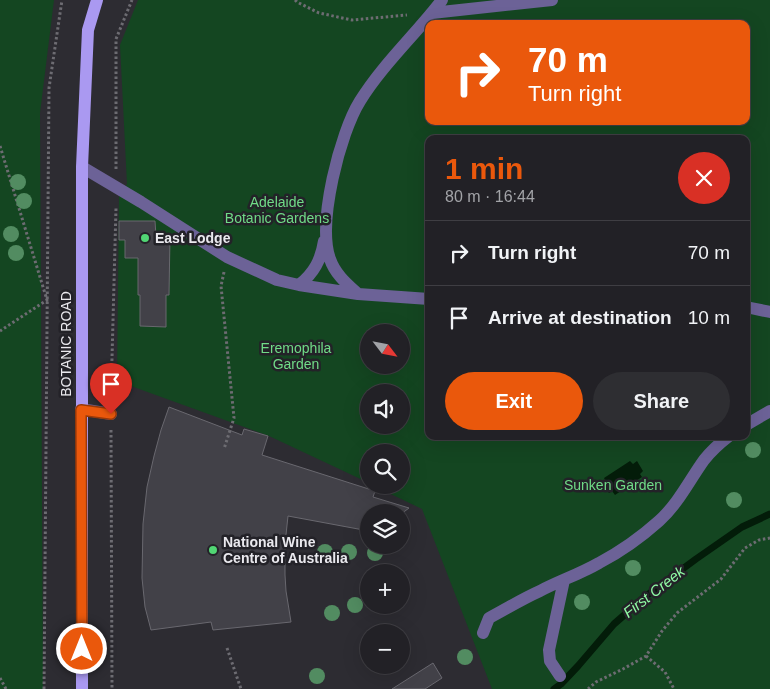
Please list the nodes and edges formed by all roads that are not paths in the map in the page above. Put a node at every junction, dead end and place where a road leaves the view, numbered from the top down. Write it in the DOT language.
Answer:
graph roads {
  1 [pos="97,0"];
  2 [pos="442,0"];
  3 [pos="552,0"];
  4 [pos="432,13"];
  5 [pos="426,20"];
  6 [pos="425,21"];
  7 [pos="82,167"];
  8 [pos="326,228"];
  9 [pos="299,285"];
  10 [pos="358,294"];
  11 [pos="425,299"];
  12 [pos="750,308"];
  13 [pos="770,312"];
  14 [pos="81,410"];
  15 [pos="770,411"];
  16 [pos="111,414"];
  17 [pos="750,423"];
  18 [pos="724,440"];
  19 [pos="564,580"];
  20 [pos="483,633"];
  21 [pos="560,676"];
  22 [pos="82,689"];
  1 -- 7 [label="main road, BOTANIC ROAD"];
  2 -- 4 [label="street"];
  3 -- 4 [label="street"];
  4 -- 5 [label="street"];
  6 -- 8 [label="street"];
  7 -- 9 [label="street"];
  7 -- 14 [label="main road, BOTANIC ROAD"];
  8 -- 9 [label="street"];
  8 -- 10 [label="street"];
  9 -- 10 [label="street"];
  10 -- 11 [label="street"];
  12 -- 13 [label="street"];
  14 -- 16 [label="street"];
  14 -- 22 [label="main road, BOTANIC ROAD"];
  15 -- 17 [label="street"];
  18 -- 19 [label="street"];
  19 -- 20 [label="street"];
  19 -- 21 [label="street"];
}
